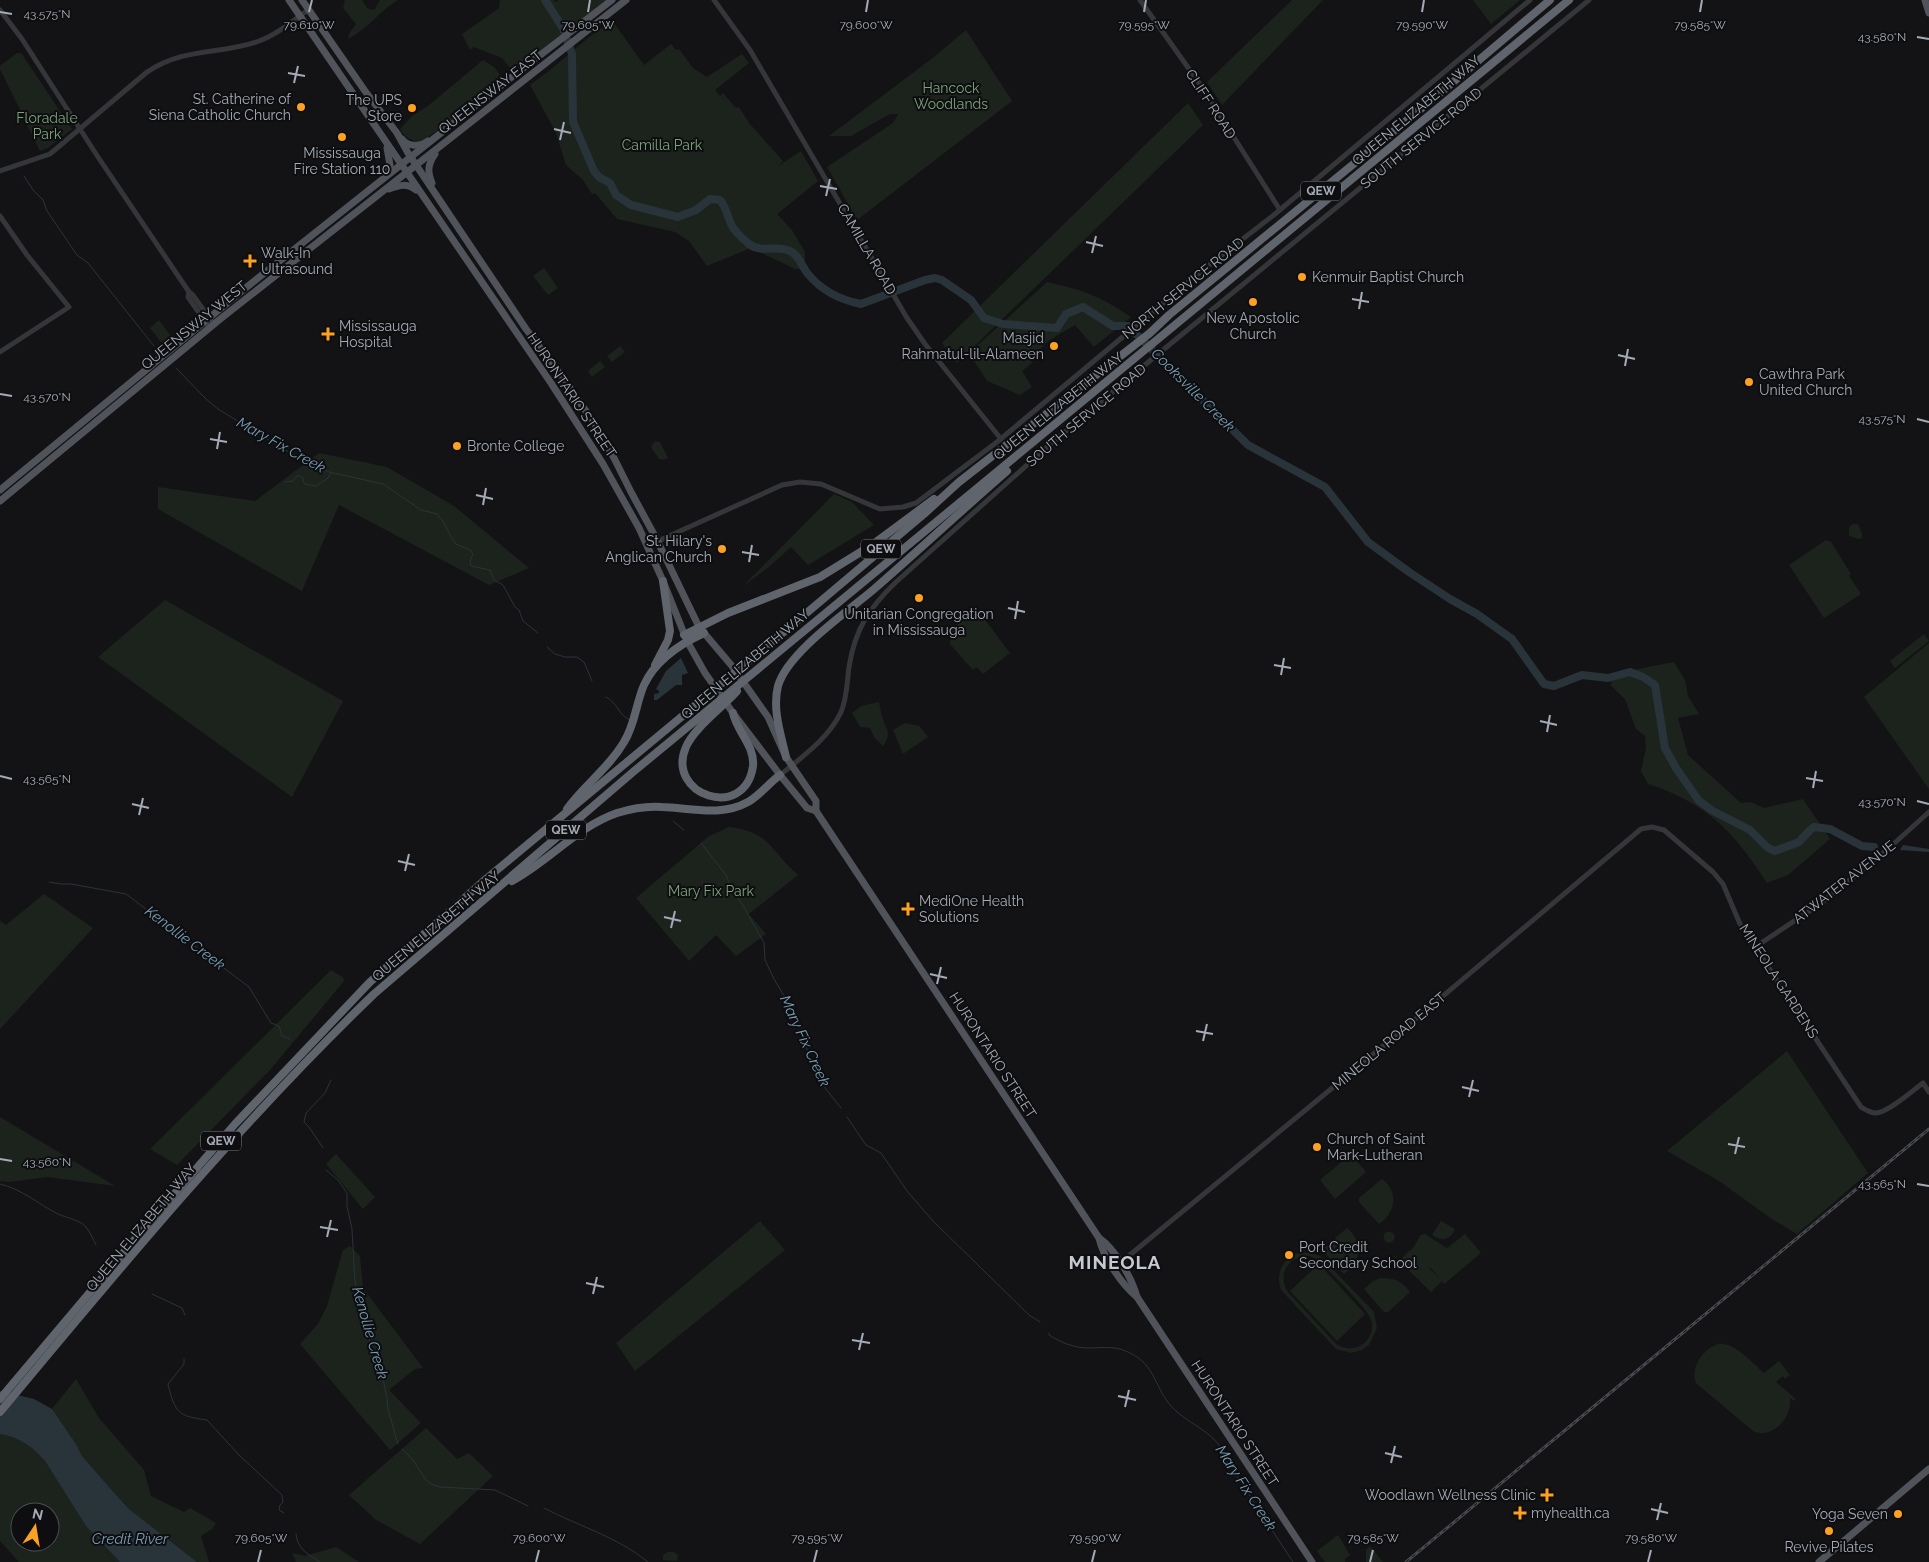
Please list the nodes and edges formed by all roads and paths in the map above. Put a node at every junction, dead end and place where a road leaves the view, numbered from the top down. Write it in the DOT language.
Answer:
graph roads {
  1 [pos="289,0"];
  2 [pos="302,0"];
  3 [pos="612,0"];
  4 [pos="626,0"];
  5 [pos="714,0"];
  6 [pos="1140,0"];
  7 [pos="1530,0"];
  8 [pos="1550,0"];
  9 [pos="1569,0"];
  10 [pos="1589,0"];
  11 [pos="1925,0"];
  12 [pos="0,10"];
  13 [pos="308,10"];
  14 [pos="1929,13"];
  15 [pos="300,16"];
  16 [pos="80,130"];
  17 [pos="443,132"];
  18 [pos="397,133"];
  19 [pos="386,143"];
  20 [pos="440,147"];
  21 [pos="411,158"];
  22 [pos="416,165"];
  23 [pos="401,166"];
  24 [pos="0,171"];
  25 [pos="406,172"];
  26 [pos="382,181"];
  27 [pos="382,192"];
  28 [pos="421,195"];
  29 [pos="436,195"];
  30 [pos="1280,210"];
  31 [pos="0,216"];
  32 [pos="210,323"];
  33 [pos="0,352"];
  34 [pos="1001,439"];
  35 [pos="1028,448"];
  36 [pos="959,482"];
  37 [pos="0,490"];
  38 [pos="0,501"];
  39 [pos="658,540"];
  40 [pos="647,546"];
  41 [pos="664,581"];
  42 [pos="701,630"];
  43 [pos="686,638"];
  44 [pos="652,673"];
  45 [pos="712,712"];
  46 [pos="733,713"];
  47 [pos="786,758"];
  48 [pos="791,766"];
  49 [pos="780,775"];
  50 [pos="816,811"];
  51 [pos="1929,812"];
  52 [pos="560,818"];
  53 [pos="1660,828"];
  54 [pos="500,888"];
  55 [pos="1755,948"];
  56 [pos="1929,1092"];
  57 [pos="1117,1266"];
  58 [pos="42,1356"];
  59 [pos="0,1399"];
  60 [pos="0,1412"];
  61 [pos="1929,1469"];
  62 [pos="1312,1562"];
  63 [pos="1819,1562"];
  1 -- 15 [label="main road, HURONTARIO STREET"];
  2 -- 13 [label="main road, HURONTARIO STREET"];
  3 -- 17 [label="main road, QUEENSWAY EAST"];
  4 -- 20 [label="main road, QUEENSWAY EAST"];
  5 -- 34 [label="street, CAMILLA ROAD"];
  6 -- 30 [label="street, CLIFF ROAD"];
  7 -- 30 [label="street, NORTH SERVICE ROAD"];
  8 -- 36 [label="highway, QUEEN ELIZABETH WAY / QEW"];
  9 -- 35 [label="highway, QUEEN ELIZABETH WAY / QEW"];
  10 -- 48 [label="street, SOUTH SERVICE ROAD"];
  11 -- 14 [label="main road"];
  12 -- 16 [label="street"];
  13 -- 15 [label="street"];
  13 -- 18 [label="main road, HURONTARIO STREET"];
  15 -- 16 [label="street"];
  15 -- 19 [label="main road, HURONTARIO STREET"];
  16 -- 24 [label="street"];
  16 -- 32 [label="street"];
  17 -- 18 [label="main road"];
  17 -- 21 [label="main road, QUEENSWAY EAST"];
  18 -- 21 [label="main road, HURONTARIO STREET"];
  19 -- 23 [label="main road, HURONTARIO STREET"];
  19 -- 26 [label="main road"];
  20 -- 22 [label="main road, QUEENSWAY EAST"];
  20 -- 29 [label="main road"];
  21 -- 22 [label="main road, HURONTARIO STREET"];
  21 -- 23 [label="main road, QUEENSWAY EAST"];
  22 -- 25 [label="main road, QUEENSWAY EAST"];
  22 -- 29 [label="main road, HURONTARIO STREET"];
  23 -- 25 [label="main road, HURONTARIO STREET"];
  23 -- 26 [label="main road, QUEENSWAY WEST"];
  25 -- 27 [label="main road, QUEENSWAY WEST"];
  25 -- 28 [label="main road, HURONTARIO STREET"];
  26 -- 32 [label="main road, QUEENSWAY WEST"];
  27 -- 28 [label="main road"];
  27 -- 32 [label="main road, QUEENSWAY WEST"];
  28 -- 40 [label="main road, HURONTARIO STREET"];
  29 -- 39 [label="main road, HURONTARIO STREET"];
  30 -- 34 [label="street, NORTH SERVICE ROAD"];
  31 -- 33 [label="street"];
  32 -- 37 [label="main road, QUEENSWAY WEST"];
  32 -- 38 [label="main road, QUEENSWAY WEST"];
  34 -- 39 [label="street, NORTH SERVICE ROAD"];
  35 -- 45 [label="highway, QUEEN ELIZABETH WAY / QEW"];
  35 -- 47 [label="highway"];
  36 -- 42 [label="highway"];
  36 -- 52 [label="highway, QUEEN ELIZABETH WAY / QEW"];
  39 -- 40 [label="street, NORTH SERVICE ROAD"];
  39 -- 42 [label="main road, HURONTARIO STREET"];
  40 -- 41 [label="main road, HURONTARIO STREET"];
  41 -- 43 [label="main road, HURONTARIO STREET"];
  41 -- 44 [label="highway"];
  42 -- 43 [label="highway"];
  42 -- 47 [label="main road, HURONTARIO STREET"];
  43 -- 44 [label="highway"];
  43 -- 46 [label="main road, HURONTARIO STREET"];
  44 -- 52 [label="highway"];
  45 -- 46 [label="highway"];
  45 -- 54 [label="highway, QUEEN ELIZABETH WAY / QEW"];
  46 -- 49 [label="main road, HURONTARIO STREET"];
  47 -- 48 [label="main road, HURONTARIO STREET"];
  48 -- 49 [label="street, SOUTH SERVICE ROAD"];
  48 -- 50 [label="main road, HURONTARIO STREET"];
  49 -- 50 [label="main road, HURONTARIO STREET"];
  49 -- 54 [label="highway"];
  50 -- 57 [label="main road, HURONTARIO STREET"];
  51 -- 55 [label="street, ATWATER AVENUE"];
  52 -- 58 [label="highway, QUEEN ELIZABETH WAY / QEW"];
  53 -- 55 [label="street, MINEOLA GARDENS"];
  53 -- 57 [label="street, MINEOLA ROAD EAST"];
  54 -- 58 [label="highway, QUEEN ELIZABETH WAY / QEW"];
  55 -- 56 [label="street, MINEOLA GARDENS"];
  57 -- 62 [label="main road, HURONTARIO STREET"];
  58 -- 59 [label="highway, QUEEN ELIZABETH WAY / QEW"];
  58 -- 60 [label="highway, QUEEN ELIZABETH WAY / QEW"];
  61 -- 63 [label="main road"];
}
